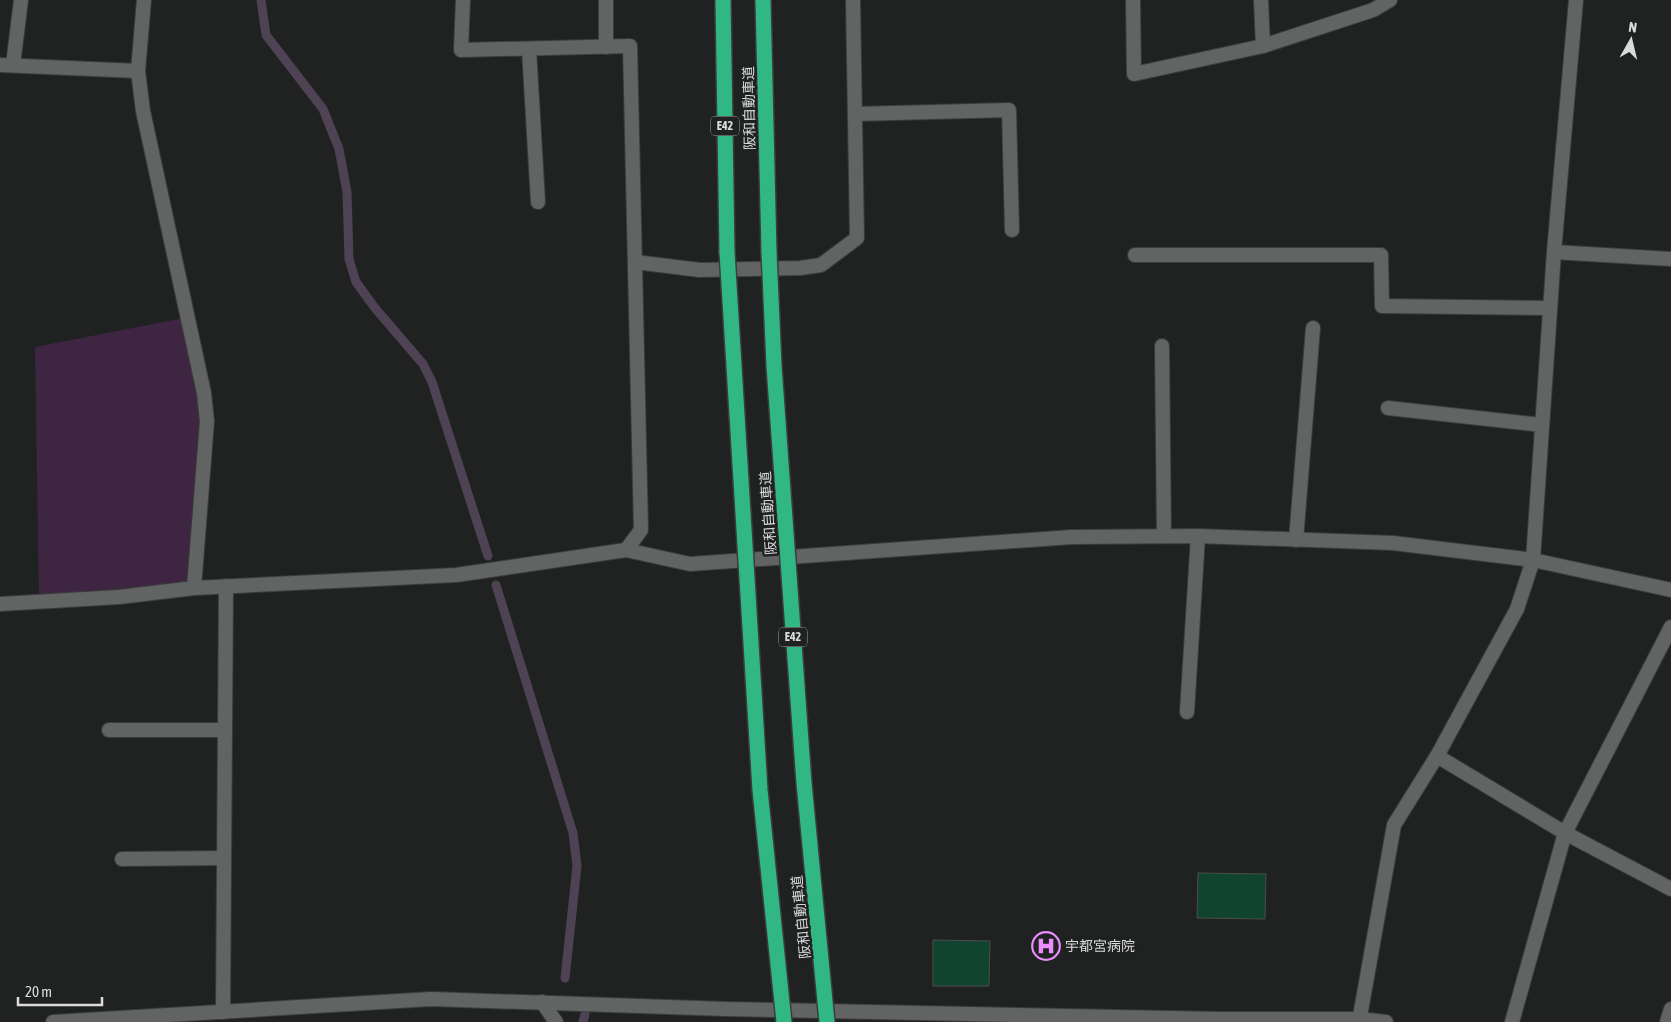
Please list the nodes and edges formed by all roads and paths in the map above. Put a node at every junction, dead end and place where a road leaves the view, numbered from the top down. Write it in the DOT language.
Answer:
graph roads {
  1 [pos="21,0"];
  2 [pos="144,0"];
  3 [pos="463,0"];
  4 [pos="606,0"];
  5 [pos="723,0"];
  6 [pos="764,0"];
  7 [pos="853,0"];
  8 [pos="1133,0"];
  9 [pos="1261,0"];
  10 [pos="1390,0"];
  11 [pos="1576,0"];
  12 [pos="1263,46"];
  13 [pos="606,47"];
  14 [pos="529,49"];
  15 [pos="7,65"];
  16 [pos="138,71"];
  17 [pos="855,114"];
  18 [pos="538,202"];
  19 [pos="1012,230"];
  20 [pos="1554,252"];
  21 [pos="1135,255"];
  22 [pos="1671,259"];
  23 [pos="635,262"];
  24 [pos="1550,308"];
  25 [pos="1314,328"];
  26 [pos="1162,346"];
  27 [pos="1388,408"];
  28 [pos="1542,425"];
  29 [pos="1164,536"];
  30 [pos="1198,536"];
  31 [pos="1296,540"];
  32 [pos="626,550"];
  33 [pos="1533,560"];
  34 [pos="226,586"];
  35 [pos="194,588"];
  36 [pos="1671,590"];
  37 [pos="0,604"];
  38 [pos="1671,627"];
  39 [pos="1187,712"];
  40 [pos="109,730"];
  41 [pos="225,730"];
  42 [pos="1436,756"];
  43 [pos="1565,833"];
  44 [pos="224,858"];
  45 [pos="122,859"];
  46 [pos="1671,889"];
  47 [pos="542,1002"];
  48 [pos="1671,1009"];
  49 [pos="223,1012"];
  50 [pos="189,1018"];
  51 [pos="955,1018"];
  52 [pos="1219,1020"];
  53 [pos="1359,1021"];
  54 [pos="53,1022"];
  55 [pos="556,1022"];
  56 [pos="784,1022"];
  57 [pos="827,1022"];
  58 [pos="1386,1022"];
  59 [pos="1512,1022"];
  60 [pos="1668,1022"];
  1 -- 15 [label="street"];
  2 -- 16 [label="street"];
  3 -- 14 [label="street"];
  4 -- 13 [label="street"];
  5 -- 56 [label="highway, 阪和自動車道 / E42, bridge"];
  6 -- 57 [label="highway, 阪和自動車道 / E42, bridge"];
  7 -- 17 [label="street"];
  8 -- 12 [label="street"];
  9 -- 12 [label="street"];
  10 -- 12 [label="street"];
  11 -- 20 [label="street"];
  13 -- 14 [label="street"];
  13 -- 23 [label="street"];
  14 -- 18 [label="street"];
  15 -- 16 [label="street"];
  16 -- 35 [label="street"];
  17 -- 19 [label="street"];
  17 -- 23 [label="street"];
  20 -- 22 [label="street"];
  20 -- 24 [label="street"];
  21 -- 24 [label="street"];
  23 -- 32 [label="street"];
  24 -- 28 [label="street"];
  25 -- 31 [label="street"];
  26 -- 29 [label="street"];
  27 -- 28 [label="street"];
  28 -- 33 [label="street"];
  29 -- 30 [label="street"];
  29 -- 32 [label="street"];
  30 -- 31 [label="street"];
  30 -- 39 [label="street"];
  31 -- 33 [label="street"];
  32 -- 34 [label="street"];
  33 -- 36 [label="street"];
  33 -- 42 [label="street"];
  34 -- 35 [label="street"];
  34 -- 41 [label="street"];
  35 -- 37 [label="street"];
  38 -- 43 [label="street"];
  40 -- 41 [label="street"];
  41 -- 44 [label="street"];
  42 -- 43 [label="street"];
  42 -- 53 [label="street"];
  43 -- 46 [label="street"];
  43 -- 59 [label="street"];
  44 -- 45 [label="street"];
  44 -- 49 [label="street"];
  47 -- 49 [label="street"];
  47 -- 51 [label="street"];
  47 -- 55 [label="street"];
  48 -- 60 [label="street"];
  49 -- 50 [label="street"];
  50 -- 54 [label="street"];
  51 -- 52 [label="street"];
  52 -- 53 [label="street"];
  53 -- 58 [label="street"];
}
